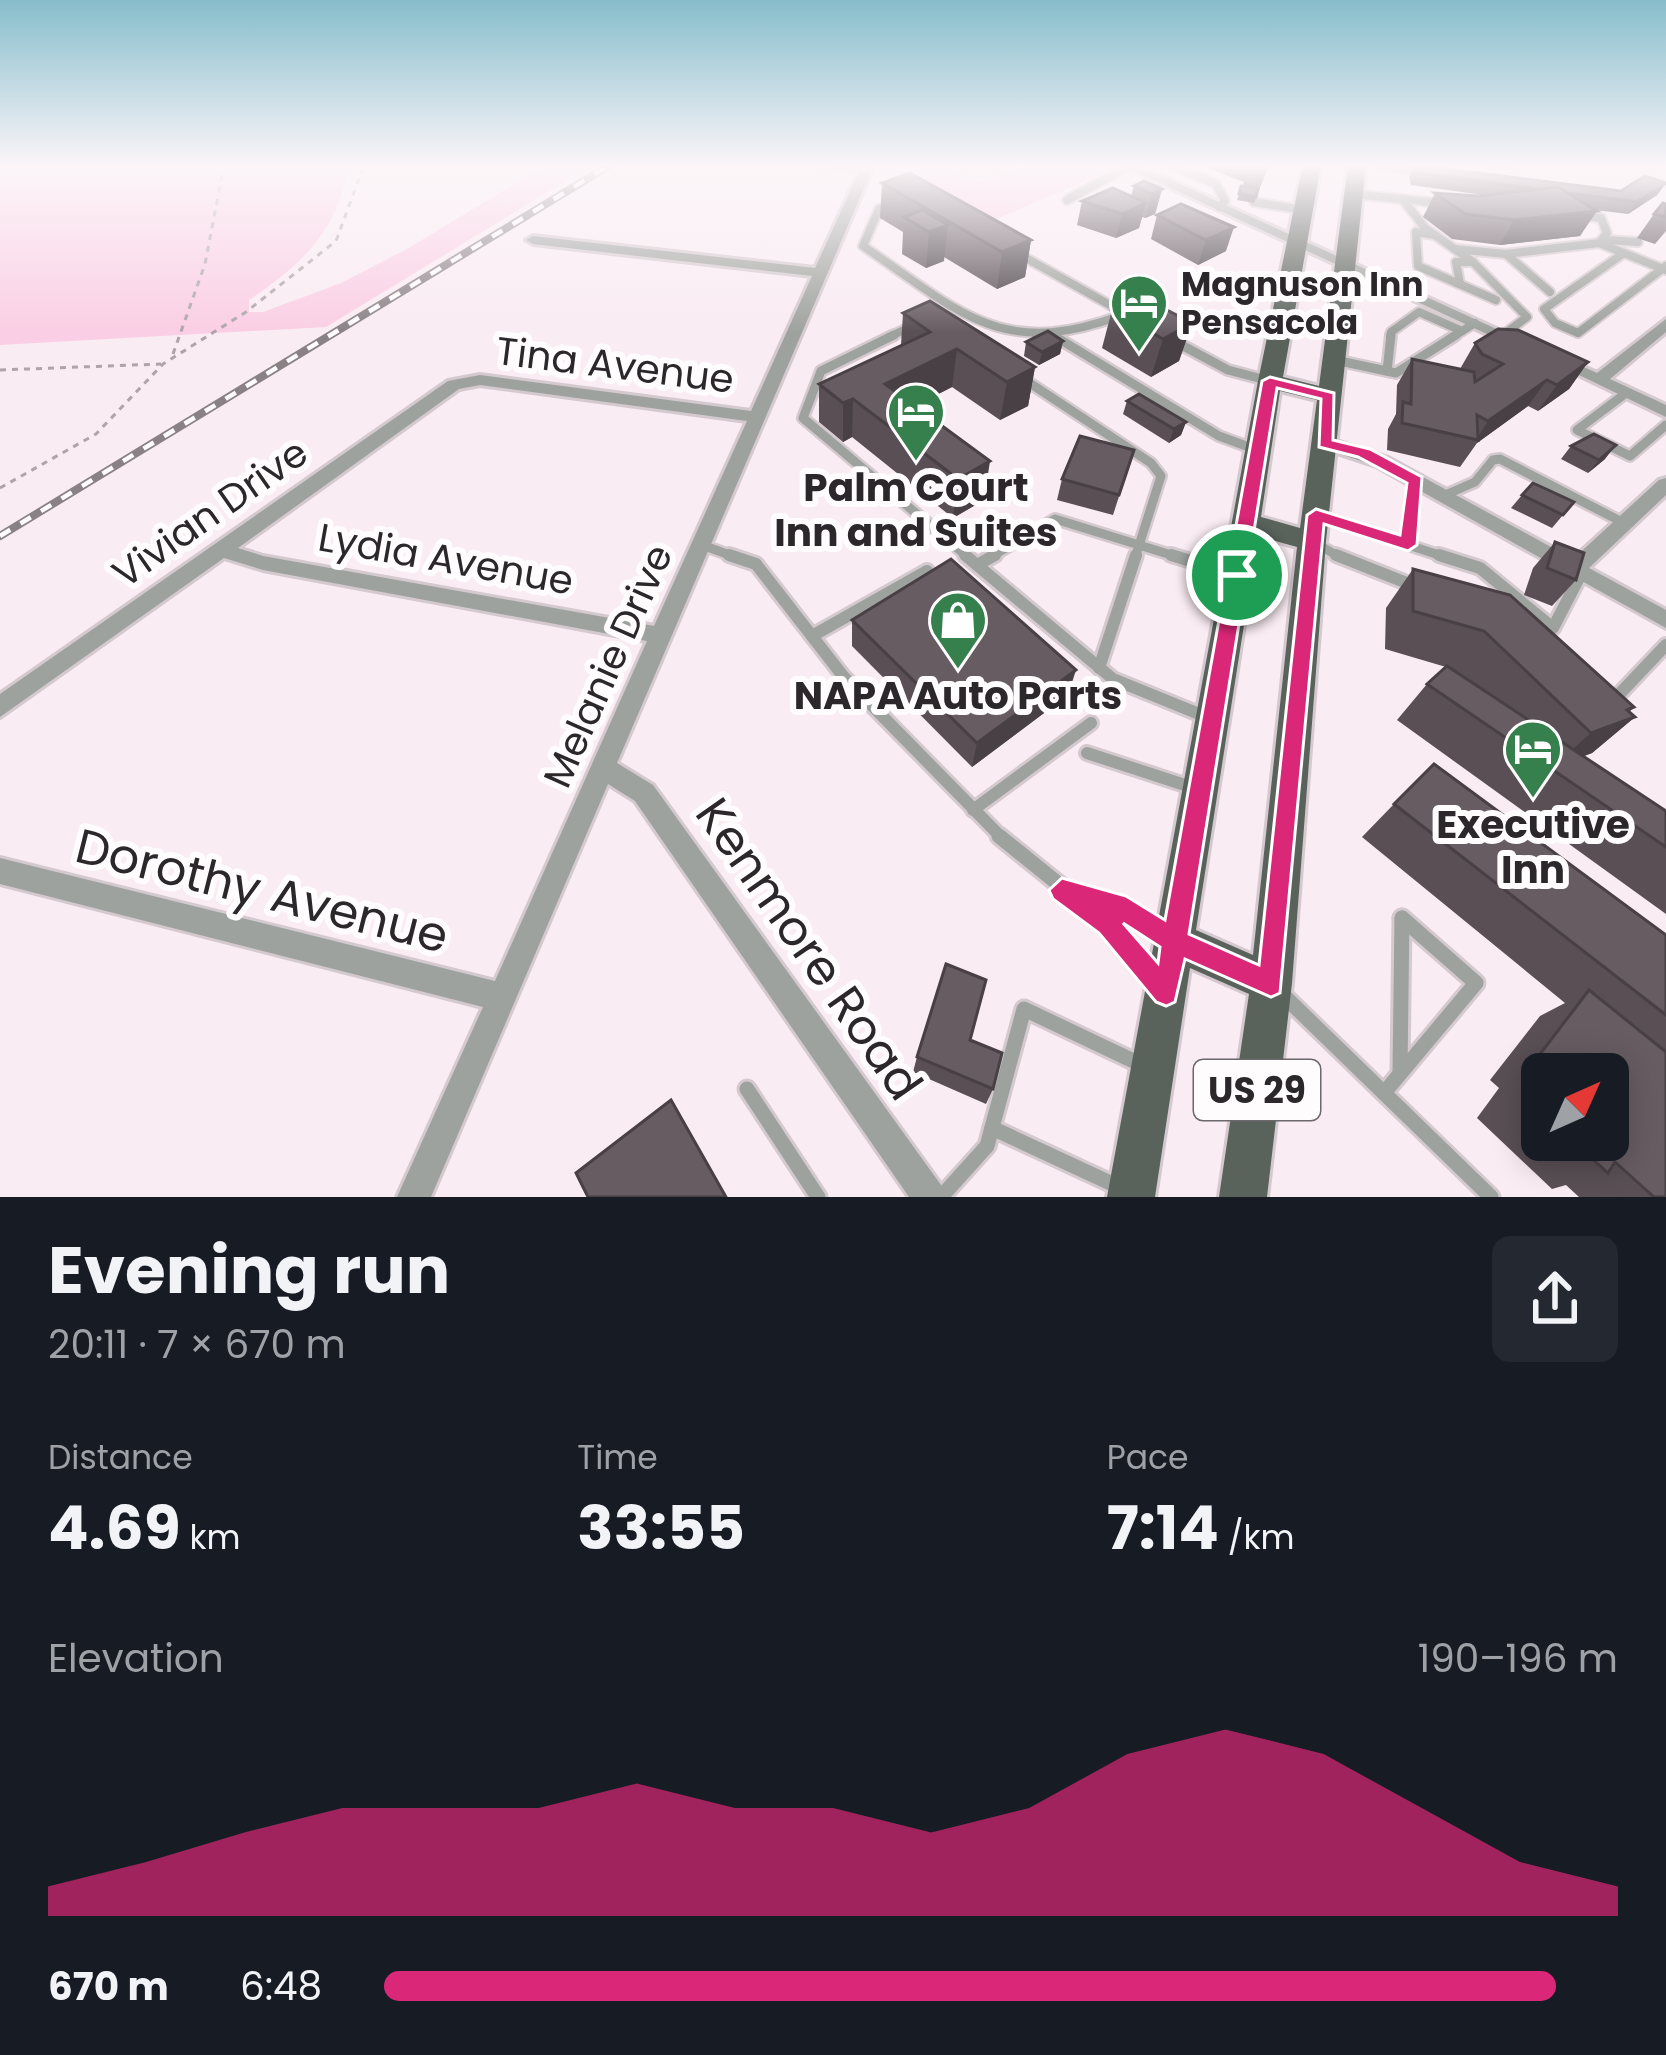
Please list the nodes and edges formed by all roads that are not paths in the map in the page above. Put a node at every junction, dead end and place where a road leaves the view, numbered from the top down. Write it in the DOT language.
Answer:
graph roads {
  1 [pos="844,221"];
  2 [pos="875,221"];
  3 [pos="1257,221"];
  4 [pos="1302,221"];
  5 [pos="1351,221"];
  6 [pos="1419,221"];
  7 [pos="1602,221"];
  8 [pos="1435,235"];
  9 [pos="533,240"];
  10 [pos="1600,241"];
  11 [pos="1298,242"];
  12 [pos="1638,242"];
  13 [pos="1455,249"];
  14 [pos="1010,250"];
  15 [pos="1624,253"];
  16 [pos="1506,254"];
  17 [pos="1473,262"];
  18 [pos="1346,263"];
  19 [pos="1665,268"];
  20 [pos="821,273"];
  21 [pos="1460,284"];
  22 [pos="1550,292"];
  23 [pos="1496,300"];
  24 [pos="1124,314"];
  25 [pos="930,317"];
  26 [pos="1666,324"];
  27 [pos="1144,325"];
  28 [pos="1469,327"];
  29 [pos="1503,335"];
  30 [pos="1165,336"];
  31 [pos="1056,338"];
  32 [pos="1335,360"];
  33 [pos="1004,366"];
  34 [pos="1387,371"];
  35 [pos="1599,380"];
  36 [pos="1270,381"];
  37 [pos="464,382"];
  38 [pos="1626,394"];
  39 [pos="1329,396"];
  40 [pos="1666,412"];
  41 [pos="758,417"];
  42 [pos="1666,425"];
  43 [pos="1325,443"];
  44 [pos="1258,450"];
  45 [pos="1416,481"];
  46 [pos="1666,484"];
  47 [pos="1443,496"];
  48 [pos="1246,523"];
  49 [pos="1624,523"];
  50 [pos="1314,528"];
  51 [pos="1139,544"];
  52 [pos="702,545"];
  53 [pos="1408,545"];
  54 [pos="220,550"];
  55 [pos="977,565"];
  56 [pos="1579,570"];
  57 [pos="927,571"];
  58 [pos="1237,575"];
  59 [pos="1439,594"];
  60 [pos="1666,620"];
  61 [pos="661,635"];
  62 [pos="812,636"];
  63 [pos="1666,645"];
  64 [pos="1100,668"];
  65 [pos="0,707"];
  66 [pos="1212,719"];
  67 [pos="1595,720"];
  68 [pos="1091,723"];
  69 [pos="1087,753"];
  70 [pos="602,767"];
  71 [pos="1200,790"];
  72 [pos="973,811"];
  73 [pos="0,872"];
  74 [pos="1062,890"];
  75 [pos="1174,941"];
  76 [pos="1271,983"];
  77 [pos="1166,993"];
  78 [pos="502,997"];
  79 [pos="1153,1070"];
  80 [pos="1400,1074"];
  81 [pos="747,1089"];
  82 [pos="1384,1094"];
  83 [pos="992,1128"];
  84 [pos="1131,1195"];
  85 [pos="414,1197"];
  86 [pos="818,1197"];
  87 [pos="929,1197"];
  88 [pos="941,1197"];
  89 [pos="1243,1197"];
  90 [pos="1491,1197"];
  1 -- 20 [label="street, Melanie Drive"];
  2 -- 31 [label="lane"];
  3 -- 11 [label="street"];
  4 -- 11 [label="main road, US 29"];
  5 -- 18 [label="main road, US 29"];
  6 -- 8 [label="lane"];
  7 -- 10 [label="lane"];
  8 -- 13 [label="lane"];
  8 -- 21 [label="lane"];
  9 -- 20 [label="street"];
  10 -- 12 [label="lane"];
  10 -- 15 [label="lane"];
  10 -- 16 [label="lane"];
  11 -- 18 [label="street"];
  11 -- 36 [label="main road, US 29"];
  13 -- 16 [label="lane"];
  13 -- 17 [label="lane"];
  14 -- 24 [label="lane"];
  15 -- 19 [label="lane"];
  15 -- 19 [label="lane"];
  16 -- 22 [label="lane"];
  17 -- 21 [label="lane"];
  17 -- 29 [label="lane"];
  18 -- 28 [label="street"];
  18 -- 32 [label="main road, US 29"];
  20 -- 41 [label="street, Melanie Drive"];
  21 -- 23 [label="lane"];
  24 -- 27 [label="lane"];
  24 -- 31 [label="lane"];
  25 -- 55 [label="lane"];
  26 -- 35 [label="street"];
  28 -- 29 [label="street"];
  28 -- 34 [label="lane"];
  28 -- 34 [label="lane"];
  29 -- 35 [label="street"];
  30 -- 36 [label="lane"];
  31 -- 44 [label="lane"];
  32 -- 34 [label="lane"];
  32 -- 39 [label="main road, US 29"];
  33 -- 51 [label="lane"];
  35 -- 38 [label="street"];
  36 -- 39 [label="main road"];
  36 -- 44 [label="main road, US 29"];
  37 -- 41 [label="street, Tina Avenue"];
  37 -- 54 [label="street, Vivian Drive"];
  38 -- 40 [label="street"];
  38 -- 42 [label="lane"];
  39 -- 43 [label="main road, US 29"];
  41 -- 52 [label="street, Melanie Drive"];
  43 -- 45 [label="street"];
  43 -- 50 [label="main road, US 29"];
  44 -- 48 [label="main road, US 29"];
  45 -- 47 [label="street"];
  45 -- 53 [label="lane"];
  46 -- 49 [label="street"];
  47 -- 49 [label="lane"];
  47 -- 56 [label="street"];
  48 -- 50 [label="main road"];
  48 -- 58 [label="main road, US 29"];
  49 -- 56 [label="street"];
  50 -- 53 [label="lane"];
  50 -- 59 [label="lane"];
  50 -- 76 [label="main road, US 29"];
  51 -- 55 [label="lane"];
  51 -- 58 [label="lane"];
  51 -- 64 [label="lane"];
  52 -- 61 [label="street, Melanie Drive"];
  52 -- 62 [label="lane"];
  53 -- 56 [label="lane"];
  54 -- 61 [label="street, Lydia Avenue"];
  54 -- 65 [label="street, Vivian Drive"];
  55 -- 64 [label="lane"];
  56 -- 60 [label="street"];
  57 -- 62 [label="lane"];
  58 -- 66 [label="main road, US 29"];
  61 -- 70 [label="street, Melanie Drive"];
  62 -- 72 [label="lane"];
  63 -- 67 [label="lane"];
  64 -- 66 [label="lane"];
  66 -- 71 [label="main road, US 29"];
  68 -- 72 [label="lane"];
  69 -- 71 [label="lane"];
  70 -- 78 [label="street, Melanie Drive"];
  70 -- 87 [label="street, Kenmore Road"];
  71 -- 75 [label="main road, US 29"];
  72 -- 74 [label="lane"];
  73 -- 78 [label="street, Dorothy Avenue"];
  74 -- 75 [label="lane"];
  74 -- 77 [label="lane"];
  75 -- 76 [label="main road"];
  75 -- 77 [label="main road, US 29"];
  76 -- 82 [label="lane"];
  76 -- 89 [label="main road, US 29"];
  77 -- 79 [label="main road, US 29"];
  78 -- 85 [label="street, Melanie Drive"];
  79 -- 83 [label="lane"];
  79 -- 84 [label="main road, US 29"];
  80 -- 80 [label="lane"];
  80 -- 82 [label="lane"];
  81 -- 86 [label="lane"];
  82 -- 90 [label="lane"];
  83 -- 84 [label="lane"];
  83 -- 88 [label="lane"];
}
